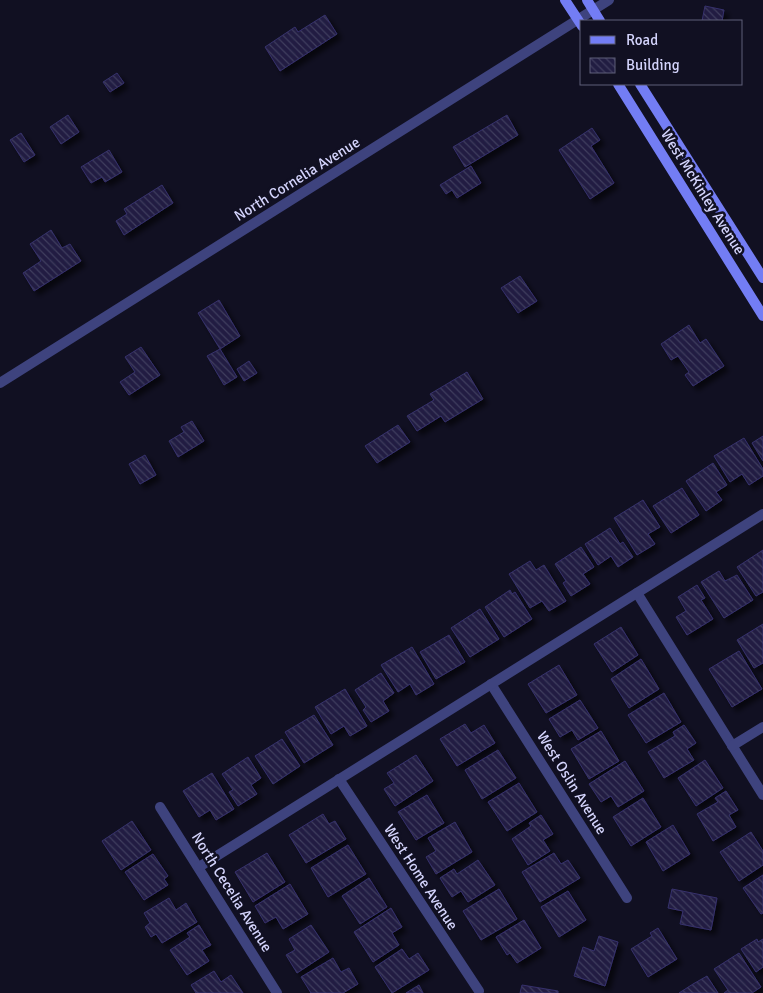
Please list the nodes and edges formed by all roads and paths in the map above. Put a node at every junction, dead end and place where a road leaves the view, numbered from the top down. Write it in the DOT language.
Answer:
graph roads {
  1 [pos="565,0"];
  2 [pos="586,0"];
  3 [pos="609,0"];
  4 [pos="593,10"];
  5 [pos="583,20"];
  6 [pos="599,20"];
  7 [pos="580,23"];
  8 [pos="619,85"];
  9 [pos="641,85"];
  10 [pos="763,278"];
  11 [pos="763,316"];
  12 [pos="0,383"];
  13 [pos="763,514"];
  14 [pos="637,593"];
  15 [pos="491,684"];
  16 [pos="763,727"];
  17 [pos="732,746"];
  18 [pos="339,779"];
  19 [pos="763,795"];
  20 [pos="160,807"];
  21 [pos="199,867"];
  22 [pos="627,898"];
  23 [pos="479,991"];
  24 [pos="278,993"];
  1 -- 7 [label="main road"];
  2 -- 4 [label="main road"];
  3 -- 4 [label="street, North Cornelia Avenue"];
  4 -- 5 [label="street, North Cornelia Avenue"];
  4 -- 6 [label="main road"];
  7 -- 12 [label="street, North Cornelia Avenue"];
  8 -- 11 [label="main road, West McKinley Avenue"];
  9 -- 10 [label="main road, West McKinley Avenue"];
  13 -- 14 [label="street"];
  14 -- 15 [label="street"];
  14 -- 17 [label="street"];
  15 -- 18 [label="street"];
  15 -- 22 [label="street, West Oslin Avenue"];
  16 -- 17 [label="street"];
  17 -- 19 [label="street"];
  18 -- 21 [label="street"];
  18 -- 23 [label="street, West Home Avenue"];
  20 -- 21 [label="street, North Cecelia Avenue"];
  21 -- 24 [label="street, North Cecelia Avenue"];
}
